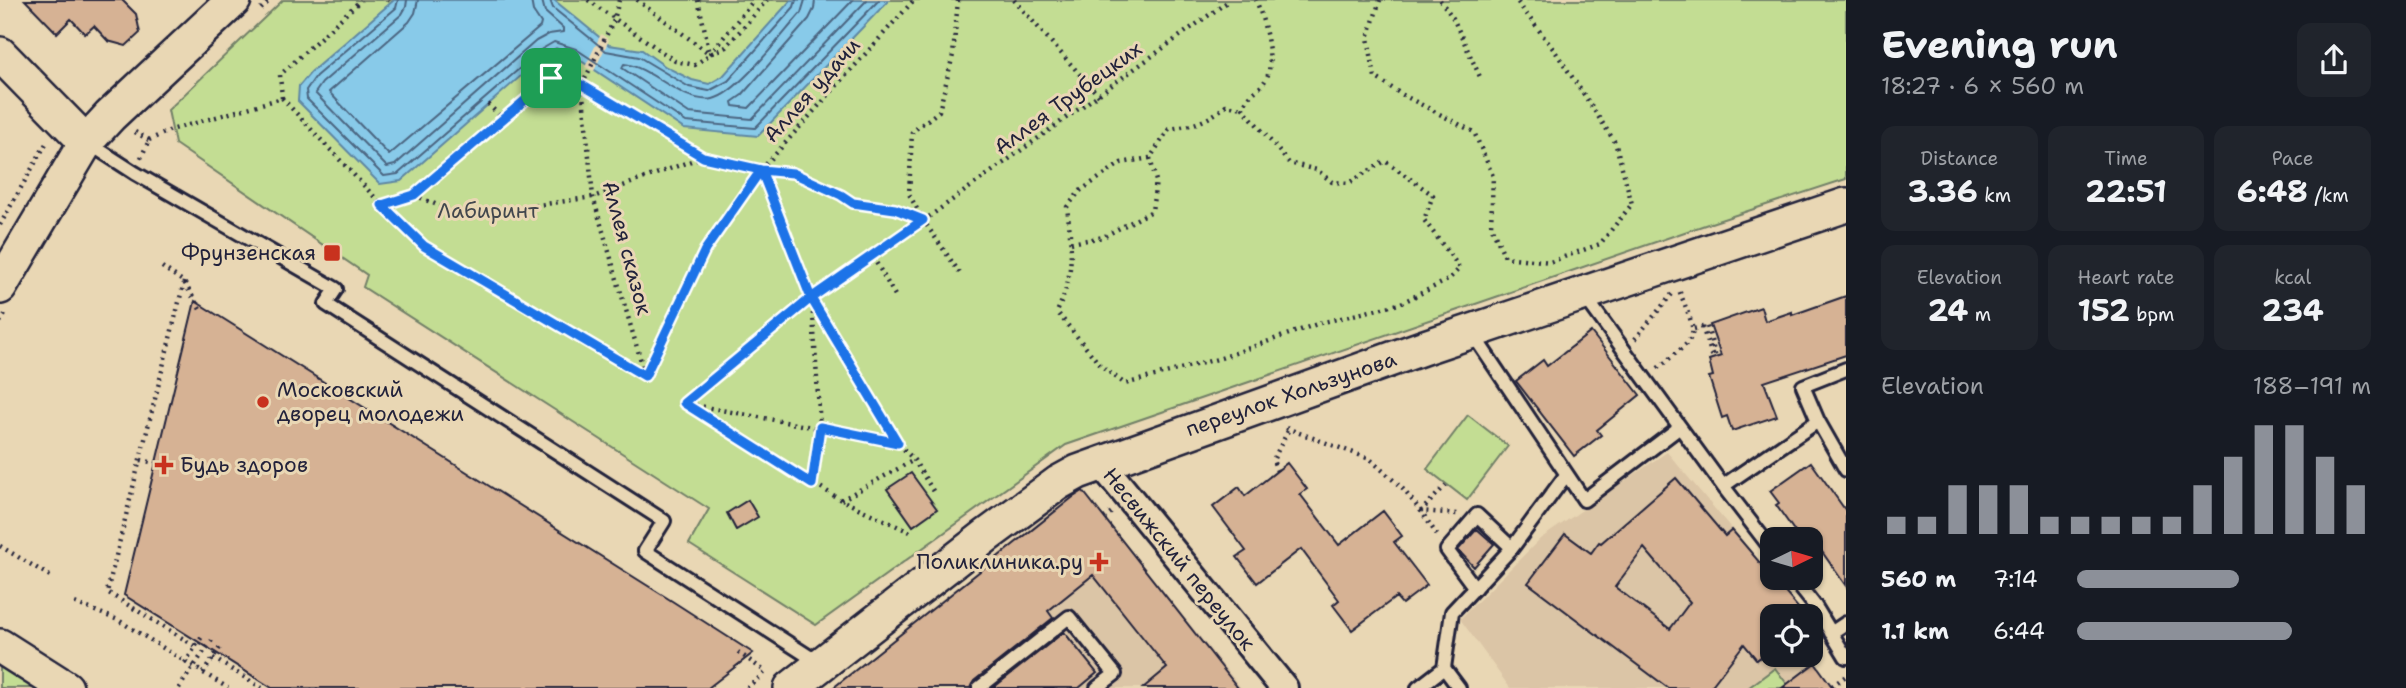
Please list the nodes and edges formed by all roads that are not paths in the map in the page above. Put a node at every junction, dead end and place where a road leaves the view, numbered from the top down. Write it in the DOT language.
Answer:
graph roads {
  1 [pos="234,0"];
  2 [pos="0,54"];
  3 [pos="86,142"];
  4 [pos="1846,205"];
  5 [pos="0,287"];
  6 [pos="1583,294"];
  7 [pos="1471,331"];
  8 [pos="1846,369"];
  9 [pos="1818,421"];
  10 [pos="1681,427"];
  11 [pos="1100,463"];
  12 [pos="1846,470"];
  13 [pos="1566,475"];
  14 [pos="1723,486"];
  15 [pos="1760,534"];
  16 [pos="1512,548"];
  17 [pos="1475,588"];
  18 [pos="1801,590"];
  19 [pos="1846,623"];
  20 [pos="1831,633"];
  21 [pos="0,646"];
  22 [pos="1846,657"];
  23 [pos="821,664"];
  24 [pos="1444,668"];
  25 [pos="779,680"];
  26 [pos="66,688"];
  27 [pos="979,688"];
  28 [pos="1097,688"];
  29 [pos="1284,688"];
  30 [pos="1418,688"];
  31 [pos="1459,688"];
  1 -- 3 [label="street"];
  2 -- 3 [label="street"];
  3 -- 5 [label="street"];
  3 -- 23 [label="lane"];
  4 -- 6 [label="street, переулок Хользунова"];
  6 -- 7 [label="street, переулок Хользунова"];
  6 -- 10 [label="lane"];
  7 -- 11 [label="street, переулок Хользунова"];
  7 -- 13 [label="lane"];
  8 -- 9 [label="lane"];
  9 -- 12 [label="lane"];
  9 -- 14 [label="lane"];
  10 -- 13 [label="lane"];
  10 -- 14 [label="lane"];
  11 -- 23 [label="street, переулок Хользунова"];
  11 -- 29 [label="street, Несвижский переулок"];
  13 -- 16 [label="lane"];
  14 -- 15 [label="lane"];
  16 -- 17 [label="lane"];
  16 -- 17 [label="lane"];
  17 -- 24 [label="lane"];
  18 -- 20 [label="lane"];
  19 -- 20 [label="lane"];
  20 -- 22 [label="lane"];
  21 -- 26 [label="street"];
  23 -- 25 [label="street, переулок Хользунова"];
  24 -- 30 [label="lane"];
  24 -- 31 [label="lane"];
  27 -- 28 [label="lane"];
}
